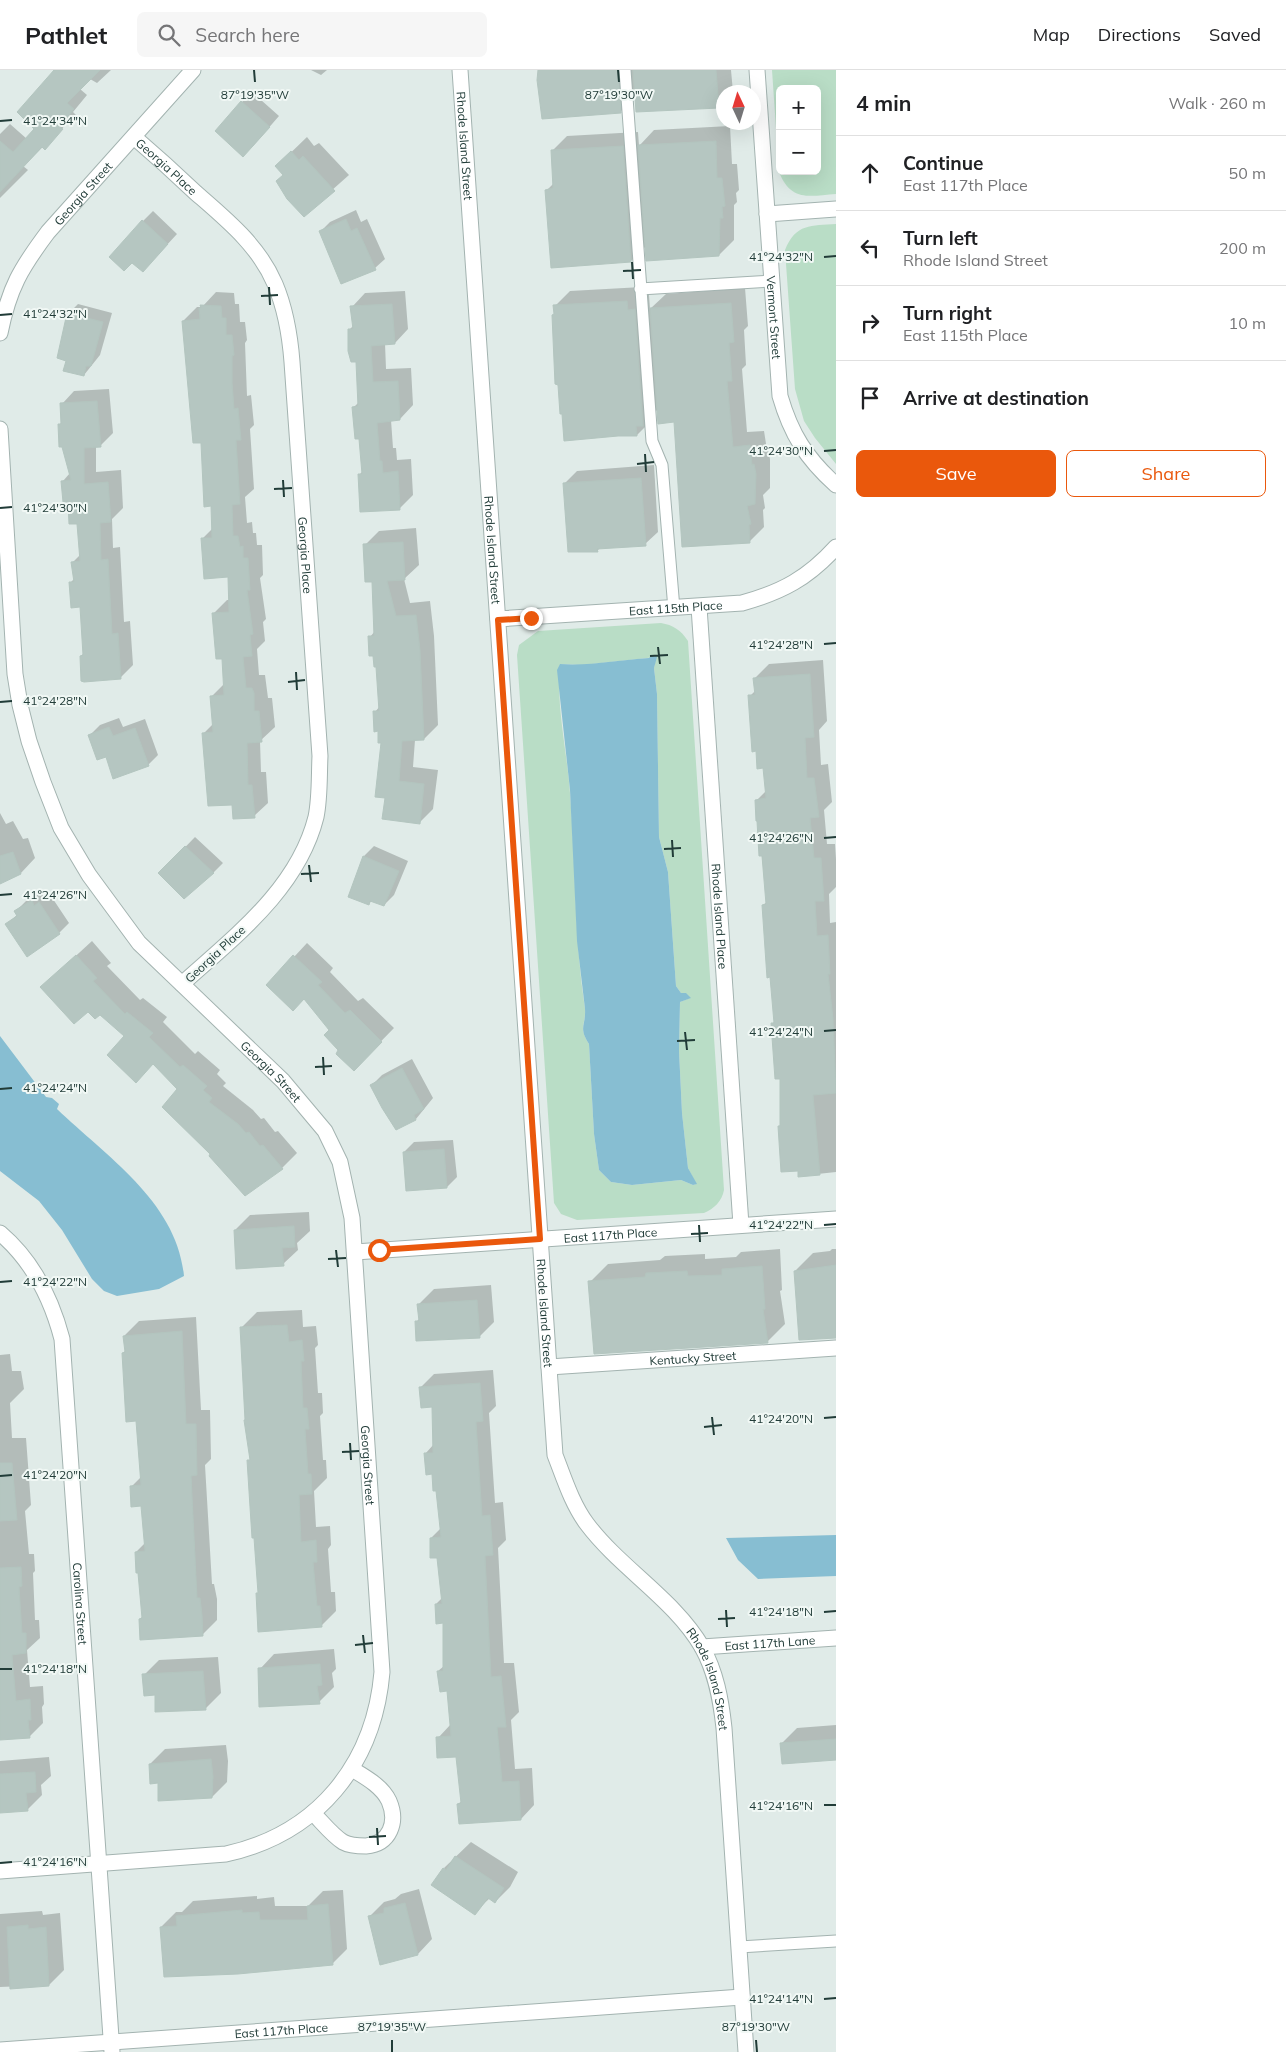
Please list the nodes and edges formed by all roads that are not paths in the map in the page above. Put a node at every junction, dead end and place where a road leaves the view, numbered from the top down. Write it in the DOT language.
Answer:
graph roads {
  1 [pos="193,70"];
  2 [pos="460,70"];
  3 [pos="625,70"];
  4 [pos="757,70"];
  5 [pos="134,137"];
  6 [pos="836,209"];
  7 [pos="767,214"];
  8 [pos="772,281"];
  9 [pos="640,289"];
  10 [pos="0,333"];
  11 [pos="0,429"];
  12 [pos="836,485"];
  13 [pos="836,547"];
  14 [pos="700,607"];
  15 [pos="674,608"];
  16 [pos="498,620"];
  17 [pos="182,984"];
  18 [pos="836,1219"];
  19 [pos="741,1225"];
  20 [pos="0,1233"];
  21 [pos="540,1239"];
  22 [pos="354,1252"];
  23 [pos="836,1348"];
  24 [pos="549,1367"];
  25 [pos="836,1638"];
  26 [pos="702,1648"];
  27 [pos="352,1769"];
  28 [pos="313,1813"];
  29 [pos="100,1864"];
  30 [pos="0,1871"];
  31 [pos="836,1940"];
  32 [pos="739,1947"];
  33 [pos="742,1996"];
  34 [pos="111,2047"];
  35 [pos="0,2050"];
  36 [pos="746,2052"];
  1 -- 5 [label="street, Georgia Street"];
  2 -- 16 [label="street, Rhode Island Street"];
  3 -- 9 [label="lane"];
  4 -- 7 [label="street, Vermont Street"];
  5 -- 10 [label="street, Georgia Street"];
  5 -- 17 [label="street, Georgia Place"];
  6 -- 7 [label="street"];
  7 -- 8 [label="street, Vermont Street"];
  8 -- 9 [label="lane"];
  8 -- 12 [label="street, Vermont Street"];
  9 -- 15 [label="lane"];
  11 -- 17 [label="street, Georgia Street"];
  13 -- 14 [label="street, East 115th Place"];
  14 -- 15 [label="street, East 115th Place"];
  14 -- 19 [label="street, Rhode Island Place"];
  15 -- 16 [label="street, East 115th Place"];
  16 -- 21 [label="street, Rhode Island Street"];
  17 -- 22 [label="street, Georgia Street"];
  18 -- 19 [label="street, East 117th Place"];
  19 -- 21 [label="street, East 117th Place"];
  20 -- 29 [label="street, Carolina Street"];
  21 -- 22 [label="street, East 117th Place"];
  21 -- 24 [label="street, Rhode Island Street"];
  22 -- 27 [label="street, Georgia Street"];
  23 -- 24 [label="street, Kentucky Street"];
  24 -- 26 [label="street, Rhode Island Street"];
  25 -- 26 [label="street, East 117th Lane"];
  26 -- 32 [label="street, Rhode Island Street"];
  27 -- 28 [label="street, Georgia Street"];
  27 -- 28 [label="street"];
  28 -- 29 [label="street, Georgia Street"];
  29 -- 30 [label="street"];
  29 -- 34 [label="street, Carolina Street"];
  31 -- 32 [label="lane"];
  32 -- 33 [label="street, Rhode Island Street"];
  33 -- 34 [label="street, East 117th Place"];
  33 -- 36 [label="street, Rhode Island Street"];
  34 -- 35 [label="street, East 117th Place"];
}
